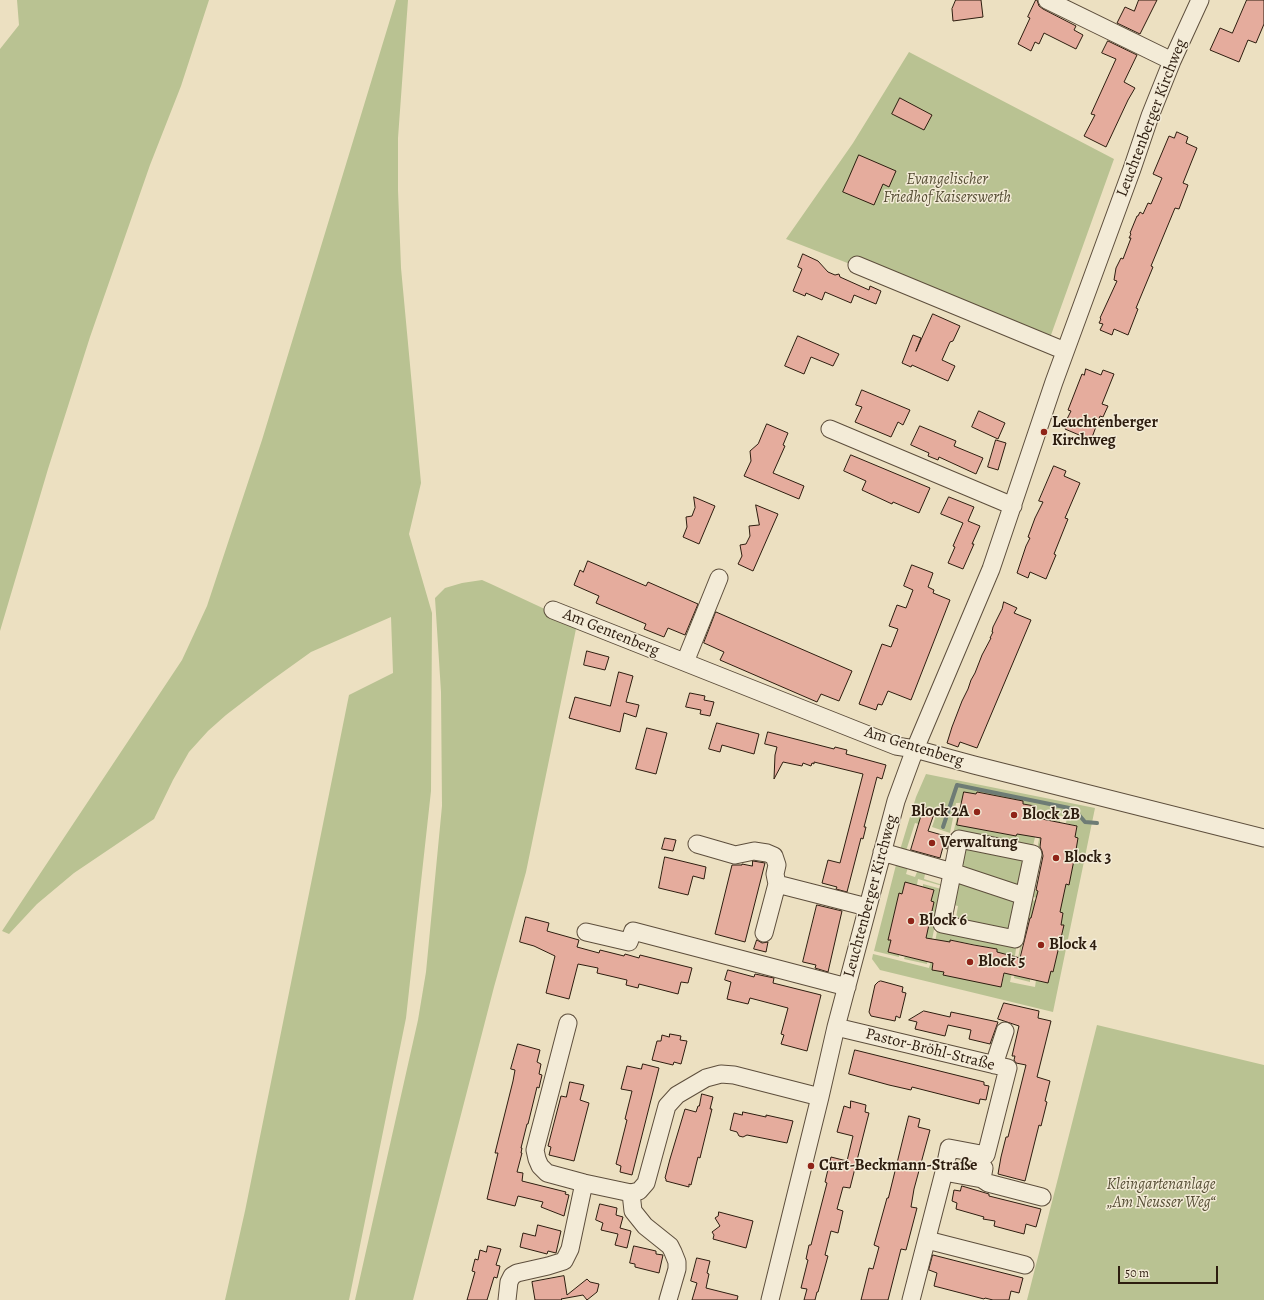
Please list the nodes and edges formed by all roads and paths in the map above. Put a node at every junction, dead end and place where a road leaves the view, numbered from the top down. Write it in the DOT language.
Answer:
graph roads {
  1 [pos="1047,0"];
  2 [pos="1200,0"];
  3 [pos="1172,61"];
  4 [pos="857,265"];
  5 [pos="1066,351"];
  6 [pos="830,429"];
  7 [pos="1013,506"];
  8 [pos="719,578"];
  9 [pos="553,610"];
  10 [pos="685,662"];
  11 [pos="915,749"];
  12 [pos="1264,838"];
  13 [pos="697,844"];
  14 [pos="882,852"];
  15 [pos="952,872"];
  16 [pos="778,884"];
  17 [pos="1024,896"];
  18 [pos="867,906"];
  19 [pos="586,932"];
  20 [pos="764,933"];
  21 [pos="847,987"];
  22 [pos="568,1023"];
  23 [pos="836,1027"];
  24 [pos="1004,1031"];
  25 [pos="994,1065"];
  26 [pos="820,1097"];
  27 [pos="986,1155"];
  28 [pos="944,1172"];
  29 [pos="982,1179"];
  30 [pos="584,1183"];
  31 [pos="631,1192"];
  32 [pos="1042,1197"];
  33 [pos="927,1240"];
  34 [pos="1025,1265"];
  35 [pos="507,1300"];
  36 [pos="668,1300"];
  37 [pos="770,1300"];
  38 [pos="911,1300"];
  1 -- 3 [label="street"];
  2 -- 3 [label="street, Leuchtenberger Kirchweg"];
  3 -- 5 [label="street, Leuchtenberger Kirchweg"];
  4 -- 5 [label="street"];
  5 -- 7 [label="street, Leuchtenberger Kirchweg"];
  6 -- 7 [label="street"];
  7 -- 11 [label="street, Leuchtenberger Kirchweg"];
  8 -- 10 [label="street"];
  9 -- 10 [label="street, Am Gentenberg"];
  10 -- 11 [label="street, Am Gentenberg"];
  11 -- 12 [label="street, Am Gentenberg"];
  11 -- 14 [label="street, Leuchtenberger Kirchweg"];
  13 -- 16 [label="street"];
  14 -- 15 [label="street"];
  14 -- 18 [label="street, Leuchtenberger Kirchweg"];
  15 -- 17 [label="street"];
  15 -- 17 [label="street"];
  15 -- 17 [label="street"];
  16 -- 18 [label="street"];
  16 -- 20 [label="street"];
  18 -- 21 [label="street, Leuchtenberger Kirchweg"];
  19 -- 21 [label="street"];
  21 -- 23 [label="street, Leuchtenberger Kirchweg"];
  22 -- 30 [label="street"];
  23 -- 25 [label="street, Pastor-Bröhl-Straße"];
  23 -- 26 [label="street, Leuchtenberger Kirchweg"];
  24 -- 25 [label="street"];
  25 -- 27 [label="street, Pastor-Bröhl-Straße"];
  26 -- 31 [label="street"];
  26 -- 37 [label="street, Leuchtenberger Kirchweg"];
  27 -- 28 [label="street"];
  27 -- 29 [label="street, Pastor-Bröhl-Straße"];
  28 -- 29 [label="street"];
  28 -- 33 [label="street"];
  29 -- 32 [label="street"];
  30 -- 31 [label="street"];
  30 -- 35 [label="street"];
  31 -- 36 [label="street"];
  33 -- 34 [label="street"];
  33 -- 38 [label="street"];
}
